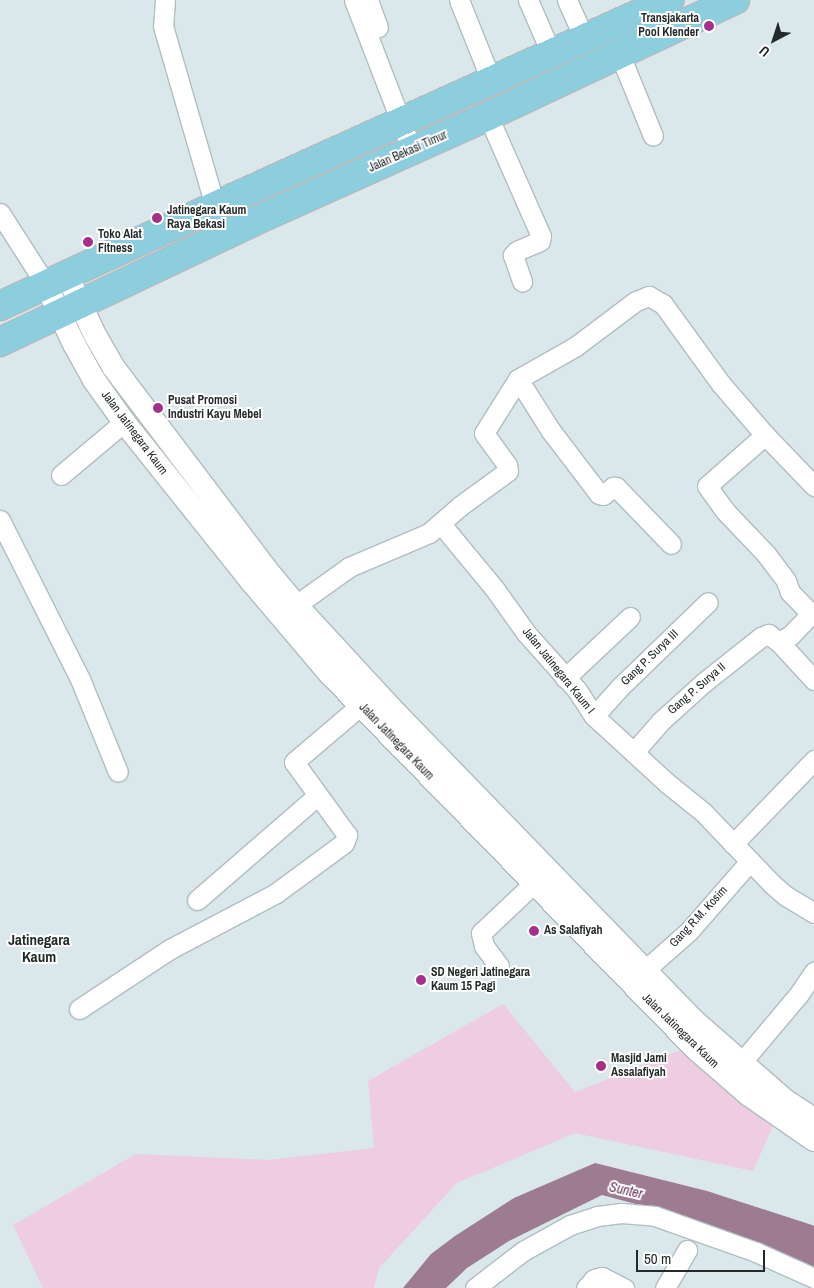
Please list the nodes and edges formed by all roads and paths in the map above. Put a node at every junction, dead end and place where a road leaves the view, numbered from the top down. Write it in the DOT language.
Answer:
graph roads {
  1 [pos="165,0"];
  2 [pos="354,0"];
  3 [pos="368,0"];
  4 [pos="458,0"];
  5 [pos="528,0"];
  6 [pos="566,0"];
  7 [pos="670,0"];
  8 [pos="735,0"];
  9 [pos="584,38"];
  10 [pos="551,53"];
  11 [pos="620,55"];
  12 [pos="492,80"];
  13 [pos="488,116"];
  14 [pos="410,117"];
  15 [pos="653,136"];
  16 [pos="412,150"];
  17 [pos="215,206"];
  18 [pos="0,213"];
  19 [pos="56,280"];
  20 [pos="522,281"];
  21 [pos="0,306"];
  22 [pos="69,308"];
  23 [pos="0,342"];
  24 [pos="518,379"];
  25 [pos="124,422"];
  26 [pos="765,435"];
  27 [pos="61,474"];
  28 [pos="814,486"];
  29 [pos="0,520"];
  30 [pos="441,524"];
  31 [pos="671,544"];
  32 [pos="258,574"];
  33 [pos="708,602"];
  34 [pos="296,605"];
  35 [pos="812,612"];
  36 [pos="630,616"];
  37 [pos="773,638"];
  38 [pos="565,678"];
  39 [pos="814,680"];
  40 [pos="361,705"];
  41 [pos="594,716"];
  42 [pos="634,752"];
  43 [pos="814,760"];
  44 [pos="118,772"];
  45 [pos="317,796"];
  46 [pos="733,844"];
  47 [pos="750,861"];
  48 [pos="534,883"];
  49 [pos="197,900"];
  50 [pos="814,913"];
  51 [pos="499,966"];
  52 [pos="645,970"];
  53 [pos="814,972"];
  54 [pos="79,1008"];
  55 [pos="741,1063"];
  56 [pos="814,1119"];
  57 [pos="814,1140"];
  58 [pos="687,1250"];
  59 [pos="814,1278"];
  60 [pos="590,1284"];
  61 [pos="475,1288"];
  62 [pos="624,1288"];
  63 [pos="665,1288"];
  1 -- 17 [label="street"];
  2 -- 14 [label="street"];
  3 -- 14 [label="street"];
  4 -- 12 [label="street"];
  5 -- 10 [label="street"];
  6 -- 9 [label="street"];
  7 -- 9 [label="main road"];
  8 -- 11 [label="main road, Jalan Bekasi Timur"];
  9 -- 10 [label="main road"];
  10 -- 12 [label="main road"];
  11 -- 13 [label="main road, Jalan Bekasi Timur"];
  11 -- 15 [label="street"];
  12 -- 14 [label="main road"];
  13 -- 16 [label="main road, Jalan Bekasi Timur"];
  13 -- 20 [label="street"];
  14 -- 16 [label="street"];
  14 -- 17 [label="main road"];
  16 -- 22 [label="main road, Jalan Bekasi Timur"];
  17 -- 19 [label="main road"];
  18 -- 19 [label="street"];
  19 -- 21 [label="main road"];
  19 -- 22 [label="street, Jalan Jatinegara Kaum"];
  22 -- 23 [label="main road, Jalan Bekasi Timur"];
  22 -- 25 [label="street, Jalan Jatinegara Kaum"];
  22 -- 32 [label="street, Jalan Jatinegara Kaum"];
  24 -- 26 [label="street"];
  24 -- 30 [label="street"];
  24 -- 31 [label="street"];
  25 -- 27 [label="street"];
  25 -- 32 [label="street, Jalan Jatinegara Kaum"];
  26 -- 28 [label="street"];
  26 -- 35 [label="street"];
  29 -- 44 [label="street"];
  30 -- 34 [label="street"];
  30 -- 38 [label="street, Jalan Jatinegara Kaum I"];
  32 -- 34 [label="street, Jalan Jatinegara Kaum"];
  32 -- 40 [label="street, Jalan Jatinegara Kaum"];
  33 -- 41 [label="street, Gang P. Surya III"];
  34 -- 52 [label="street, Jalan Jatinegara Kaum"];
  35 -- 37 [label="street, Gang P. Surya II"];
  36 -- 38 [label="street"];
  37 -- 39 [label="street"];
  37 -- 42 [label="street, Gang P. Surya II"];
  38 -- 41 [label="street, Jalan Jatinegara Kaum I"];
  40 -- 45 [label="street"];
  40 -- 48 [label="street, Jalan Jatinegara Kaum"];
  41 -- 42 [label="street, Jalan Jatinegara Kaum I"];
  42 -- 46 [label="street, Jalan Jatinegara Kaum I"];
  43 -- 46 [label="street"];
  45 -- 49 [label="street"];
  45 -- 54 [label="street"];
  46 -- 47 [label="street, Jalan Jatinegara Kaum I"];
  47 -- 50 [label="street, Jalan Jatinegara Kaum I"];
  47 -- 52 [label="street, Gang R.M. Kosim"];
  48 -- 51 [label="street"];
  48 -- 57 [label="street, Jalan Jatinegara Kaum"];
  52 -- 55 [label="street, Jalan Jatinegara Kaum"];
  53 -- 55 [label="street"];
  55 -- 56 [label="street, Jalan Jatinegara Kaum"];
  58 -- 63 [label="street"];
  59 -- 61 [label="street"];
  60 -- 62 [label="street"];
}
